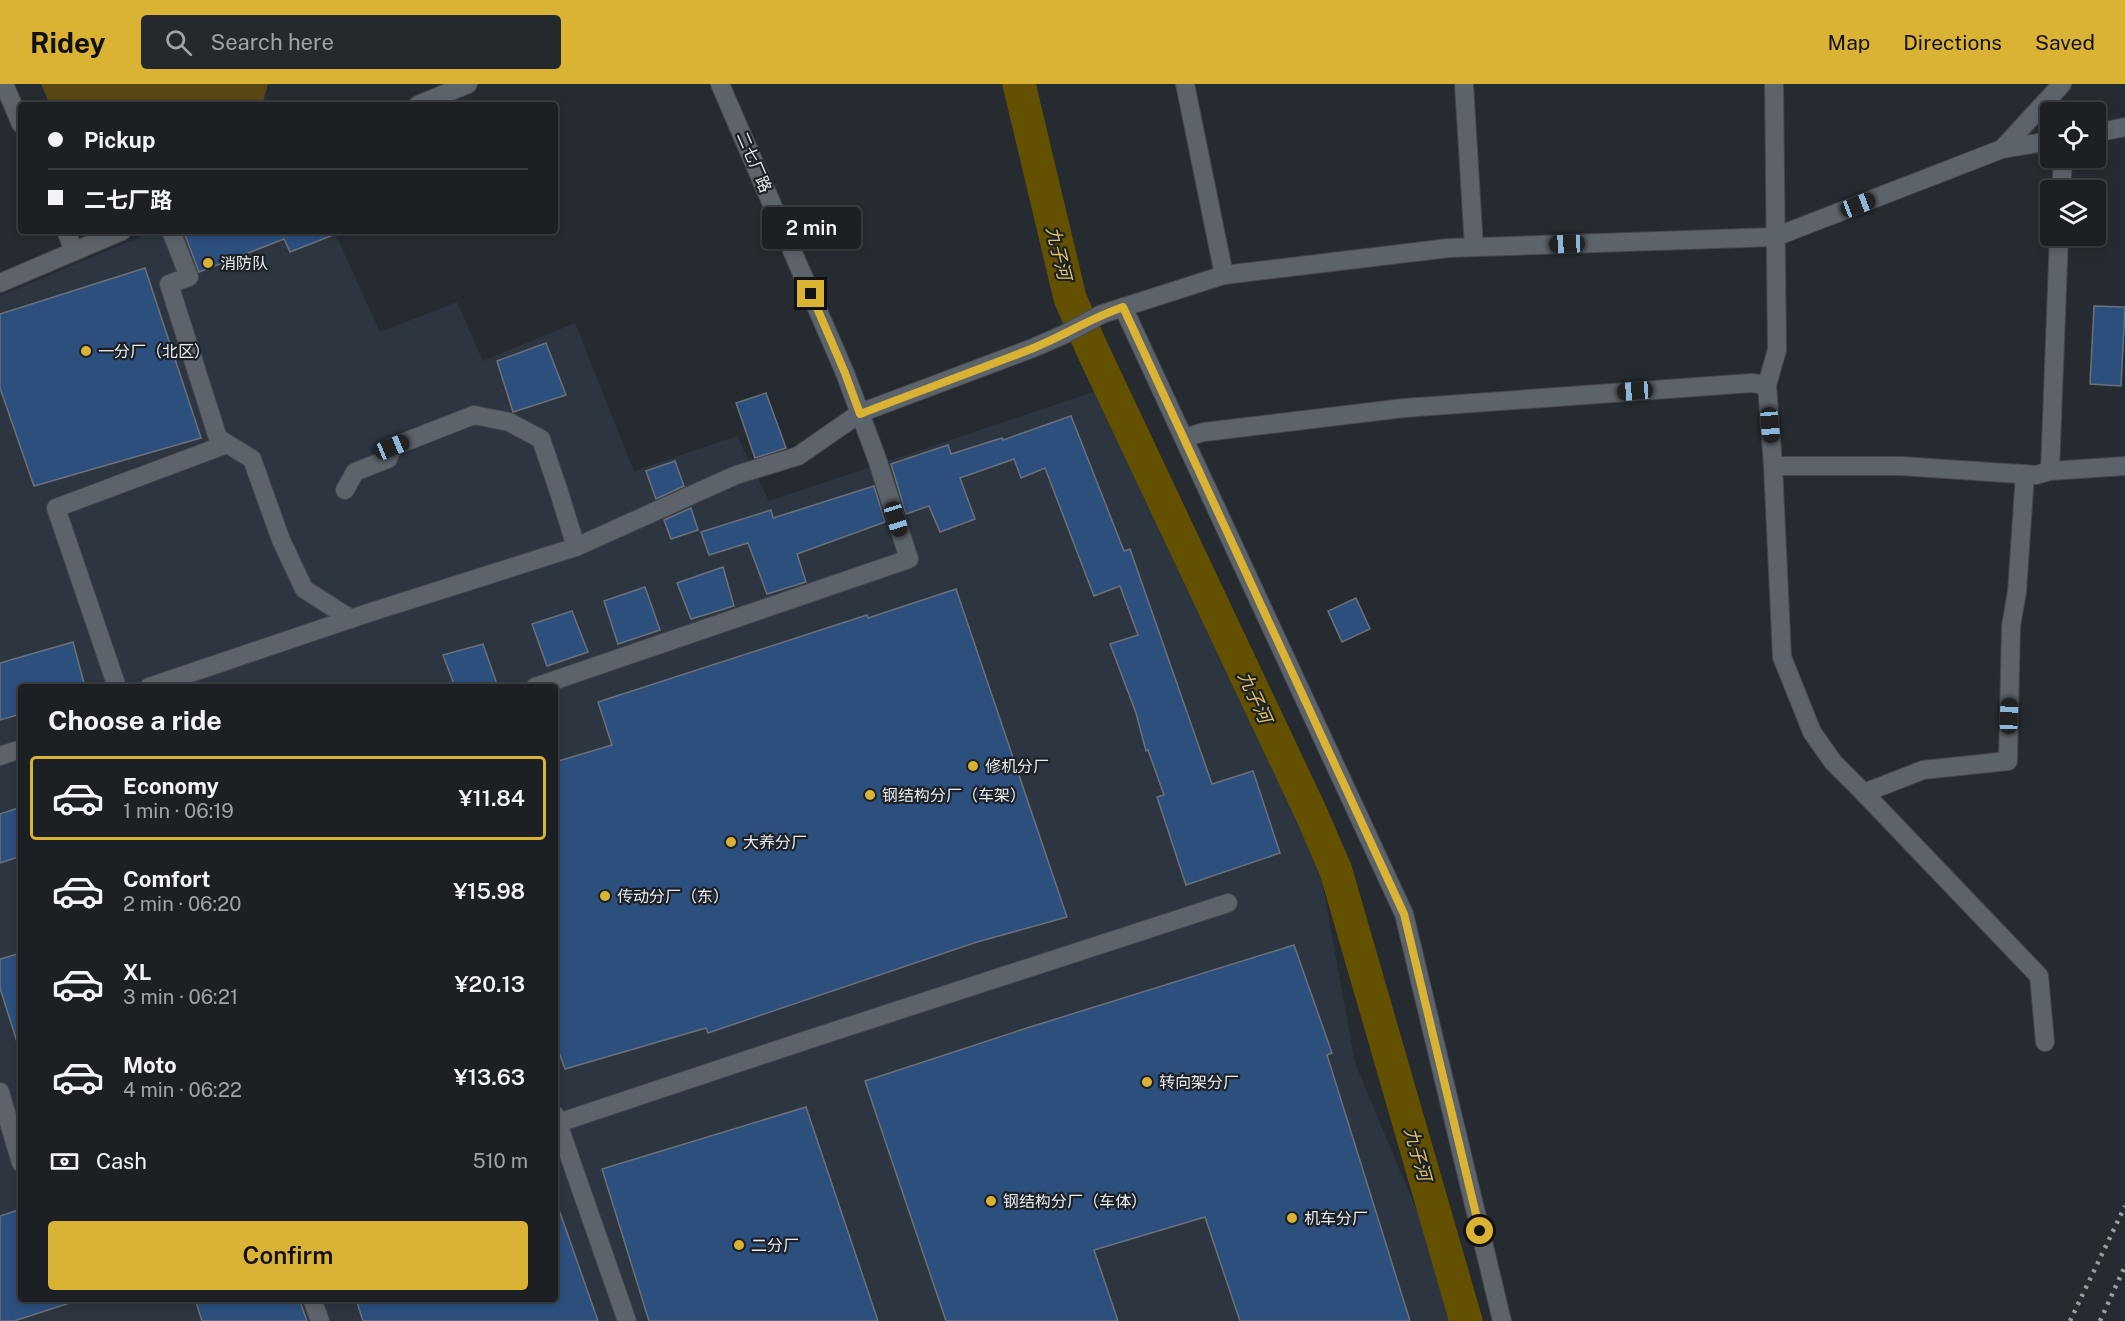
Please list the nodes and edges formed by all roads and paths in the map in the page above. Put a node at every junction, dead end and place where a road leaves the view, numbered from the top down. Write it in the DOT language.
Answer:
graph roads {
  1 [pos="4,84"];
  2 [pos="468,84"];
  3 [pos="720,84"];
  4 [pos="1185,84"];
  5 [pos="1464,84"];
  6 [pos="1774,84"];
  7 [pos="2062,84"];
  8 [pos="425,102"];
  9 [pos="2046,102"];
  10 [pos="2040,108"];
  11 [pos="18,117"];
  12 [pos="2125,127"];
  13 [pos="2106,131"];
  14 [pos="2040,143"];
  15 [pos="2002,150"];
  16 [pos="67,234"];
  17 [pos="115,234"];
  18 [pos="172,234"];
  19 [pos="1775,237"];
  20 [pos="2059,246"];
  21 [pos="1474,247"];
  22 [pos="74,251"];
  23 [pos="1224,275"];
  24 [pos="0,283"];
  25 [pos="1123,307"];
  26 [pos="1767,385"];
  27 [pos="860,414"];
  28 [pos="1184,438"];
  29 [pos="227,444"];
  30 [pos="1773,466"];
  31 [pos="2125,466"];
  32 [pos="2050,471"];
  33 [pos="2025,474"];
  34 [pos="345,490"];
  35 [pos="576,547"];
  36 [pos="351,619"];
  37 [pos="116,684"];
  38 [pos="158,684"];
  39 [pos="544,684"];
  40 [pos="18,750"];
  41 [pos="0,756"];
  42 [pos="1864,793"];
  43 [pos="1228,903"];
  44 [pos="2045,1042"];
  45 [pos="0,1092"];
  46 [pos="558,1120"];
  47 [pos="558,1127"];
  48 [pos="18,1154"];
  49 [pos="313,1302"];
  50 [pos="320,1321"];
  51 [pos="627,1321"];
  52 [pos="1502,1321"];
  1 -- 11 [label="street"];
  2 -- 8 [label="street"];
  3 -- 27 [label="street, 二七厂路"];
  4 -- 23 [label="street"];
  5 -- 21 [label="street"];
  6 -- 19 [label="street"];
  7 -- 9 [label="street"];
  10 -- 15 [label="street"];
  12 -- 13 [label="street"];
  14 -- 15 [label="street"];
  15 -- 19 [label="street"];
  16 -- 22 [label="street"];
  17 -- 22 [label="street"];
  18 -- 29 [label="street"];
  19 -- 21 [label="street"];
  19 -- 26 [label="street"];
  20 -- 32 [label="street"];
  21 -- 23 [label="street"];
  22 -- 24 [label="street"];
  23 -- 25 [label="street"];
  25 -- 27 [label="street"];
  25 -- 28 [label="street"];
  26 -- 28 [label="street"];
  26 -- 30 [label="street"];
  27 -- 35 [label="street"];
  27 -- 39 [label="street, 二七厂路"];
  28 -- 52 [label="street"];
  29 -- 36 [label="street"];
  29 -- 37 [label="street"];
  30 -- 33 [label="street"];
  30 -- 42 [label="street"];
  31 -- 32 [label="street"];
  32 -- 33 [label="street"];
  33 -- 42 [label="street"];
  34 -- 35 [label="street"];
  35 -- 36 [label="street"];
  36 -- 38 [label="street"];
  40 -- 41 [label="street"];
  42 -- 44 [label="street"];
  43 -- 46 [label="street"];
  45 -- 48 [label="street"];
  47 -- 51 [label="street"];
  49 -- 50 [label="street"];
}
